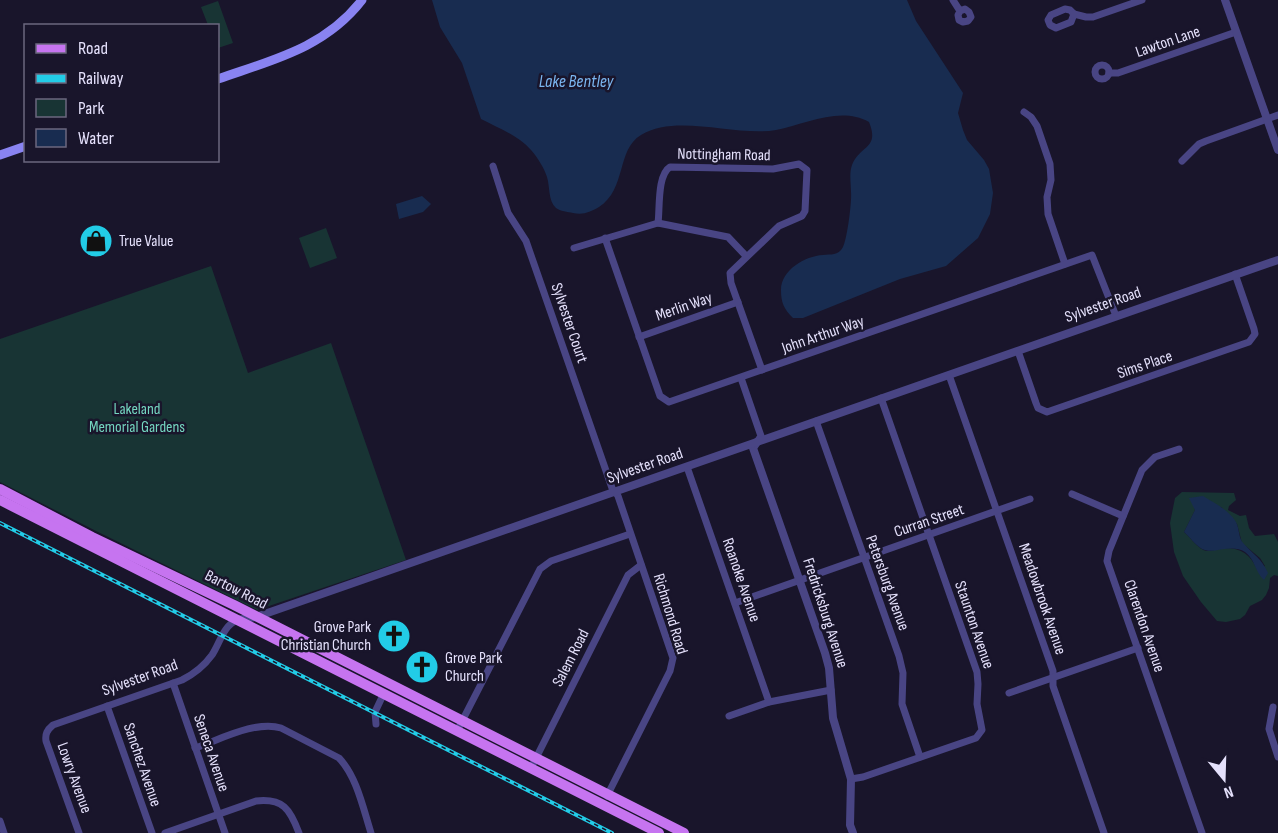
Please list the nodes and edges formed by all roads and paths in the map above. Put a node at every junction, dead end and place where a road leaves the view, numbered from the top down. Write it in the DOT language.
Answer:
graph roads {
  1 [pos="362,0"];
  2 [pos="953,0"];
  3 [pos="1142,0"];
  4 [pos="1225,0"];
  5 [pos="960,11"];
  6 [pos="1074,14"];
  7 [pos="1236,32"];
  8 [pos="1109,73"];
  9 [pos="219,79"];
  10 [pos="1024,112"];
  11 [pos="1278,115"];
  12 [pos="1267,118"];
  13 [pos="24,147"];
  14 [pos="1278,150"];
  15 [pos="0,155"];
  16 [pos="1182,161"];
  17 [pos="494,166"];
  18 [pos="658,224"];
  19 [pos="605,238"];
  20 [pos="574,248"];
  21 [pos="746,256"];
  22 [pos="1278,260"];
  23 [pos="1065,264"];
  24 [pos="1235,274"];
  25 [pos="738,302"];
  26 [pos="1116,316"];
  27 [pos="639,337"];
  28 [pos="1018,351"];
  29 [pos="762,370"];
  30 [pos="949,375"];
  31 [pos="741,378"];
  32 [pos="881,398"];
  33 [pos="816,421"];
  34 [pos="757,442"];
  35 [pos="1179,449"];
  36 [pos="687,467"];
  37 [pos="0,489"];
  38 [pos="615,492"];
  39 [pos="1072,494"];
  40 [pos="1030,499"];
  41 [pos="0,500"];
  42 [pos="997,511"];
  43 [pos="1123,516"];
  44 [pos="630,534"];
  45 [pos="929,535"];
  46 [pos="864,558"];
  47 [pos="641,565"];
  48 [pos="800,581"];
  49 [pos="735,603"];
  50 [pos="256,616"];
  51 [pos="237,620"];
  52 [pos="1137,648"];
  53 [pos="1052,679"];
  54 [pos="173,683"];
  55 [pos="386,689"];
  56 [pos="831,690"];
  57 [pos="1009,693"];
  58 [pos="769,702"];
  59 [pos="107,706"];
  60 [pos="1273,707"];
  61 [pos="729,716"];
  62 [pos="376,724"];
  63 [pos="460,726"];
  64 [pos="47,732"];
  65 [pos="195,748"];
  66 [pos="920,757"];
  67 [pos="1278,757"];
  68 [pos="533,763"];
  69 [pos="851,779"];
  70 [pos="605,799"];
  71 [pos="218,814"];
  72 [pos="0,821"];
  73 [pos="4,833"];
  74 [pos="79,833"];
  75 [pos="152,833"];
  76 [pos="165,833"];
  77 [pos="225,833"];
  78 [pos="299,833"];
  79 [pos="371,833"];
  80 [pos="659,833"];
  81 [pos="684,833"];
  82 [pos="853,833"];
  83 [pos="1104,833"];
  84 [pos="1202,833"];
  1 -- 9 [label="main road"];
  2 -- 5 [label="street"];
  3 -- 6 [label="street"];
  4 -- 7 [label="street"];
  7 -- 8 [label="street, Lawton Lane"];
  7 -- 12 [label="street"];
  10 -- 23 [label="street"];
  11 -- 12 [label="street"];
  12 -- 14 [label="street"];
  12 -- 16 [label="street"];
  13 -- 15 [label="main road"];
  17 -- 38 [label="street, Sylvester Court"];
  18 -- 19 [label="street"];
  18 -- 21 [label="street"];
  18 -- 21 [label="street, Nottingham Road"];
  19 -- 20 [label="street"];
  19 -- 27 [label="street, John Arthur Way"];
  21 -- 25 [label="street, Nottingham Road"];
  22 -- 24 [label="street, Sylvester Road"];
  23 -- 26 [label="street, John Arthur Way"];
  23 -- 29 [label="street, John Arthur Way"];
  24 -- 26 [label="street, Sylvester Road"];
  24 -- 28 [label="street, Sims Place"];
  25 -- 27 [label="street, Merlin Way"];
  25 -- 29 [label="street, Nottingham Road"];
  26 -- 28 [label="street, Sylvester Road"];
  27 -- 31 [label="street, John Arthur Way"];
  28 -- 30 [label="street, Sylvester Road"];
  29 -- 31 [label="street, John Arthur Way"];
  30 -- 32 [label="street, Sylvester Road"];
  30 -- 42 [label="street, Meadowbrook Avenue"];
  31 -- 34 [label="street"];
  32 -- 33 [label="street, Sylvester Road"];
  32 -- 45 [label="street, Staunton Avenue"];
  33 -- 34 [label="street, Sylvester Road"];
  33 -- 46 [label="street, Petersburg Avenue"];
  34 -- 36 [label="street, Sylvester Road"];
  34 -- 48 [label="street, Fredricksburg Avenue"];
  35 -- 43 [label="street, Clarendon Avenue"];
  36 -- 38 [label="street, Sylvester Road"];
  36 -- 49 [label="street, Roanoke Avenue"];
  37 -- 50 [label="main road, Bartow Road"];
  38 -- 44 [label="street, Richmond Road"];
  38 -- 50 [label="street, Sylvester Road"];
  39 -- 43 [label="street"];
  40 -- 42 [label="street, Curran Street"];
  41 -- 51 [label="main road, Bartow Road"];
  42 -- 45 [label="street, Curran Street"];
  42 -- 53 [label="street, Meadowbrook Avenue"];
  43 -- 52 [label="street, Clarendon Avenue"];
  44 -- 47 [label="street, Richmond Road"];
  44 -- 63 [label="street"];
  45 -- 46 [label="street, Curran Street"];
  45 -- 66 [label="street, Staunton Avenue"];
  46 -- 48 [label="street, Curran Street"];
  46 -- 66 [label="street, Petersburg Avenue"];
  47 -- 68 [label="street, Salem Road"];
  47 -- 70 [label="street, Richmond Road"];
  48 -- 49 [label="street, Curran Street"];
  48 -- 56 [label="street, Fredricksburg Avenue"];
  49 -- 58 [label="street, Roanoke Avenue"];
  50 -- 51 [label="street, Sylvester Road"];
  50 -- 55 [label="main road, Bartow Road"];
  51 -- 54 [label="street, Sylvester Road"];
  51 -- 55 [label="main road, Bartow Road"];
  52 -- 53 [label="street"];
  52 -- 84 [label="street, Clarendon Avenue"];
  53 -- 57 [label="street"];
  53 -- 83 [label="street, Meadowbrook Avenue"];
  54 -- 59 [label="street, Sylvester Road"];
  54 -- 65 [label="street, Seneca Avenue"];
  55 -- 62 [label="street"];
  55 -- 63 [label="main road, Bartow Road"];
  56 -- 58 [label="street"];
  56 -- 69 [label="street, Fredricksburg Avenue"];
  58 -- 61 [label="street"];
  59 -- 64 [label="street, Sylvester Road"];
  59 -- 75 [label="street, Sanchez Avenue"];
  60 -- 67 [label="street"];
  63 -- 68 [label="main road, Bartow Road"];
  64 -- 74 [label="street, Lowry Avenue"];
  65 -- 71 [label="street, Seneca Avenue"];
  65 -- 79 [label="street"];
  66 -- 69 [label="street, Staunton Avenue"];
  68 -- 70 [label="main road, Bartow Road"];
  69 -- 82 [label="street, Fredricksburg Avenue"];
  70 -- 80 [label="main road, Bartow Road"];
  70 -- 81 [label="main road, Bartow Road"];
  71 -- 76 [label="street"];
  71 -- 77 [label="street, Seneca Avenue"];
  71 -- 78 [label="street"];
  72 -- 73 [label="street"];
}
